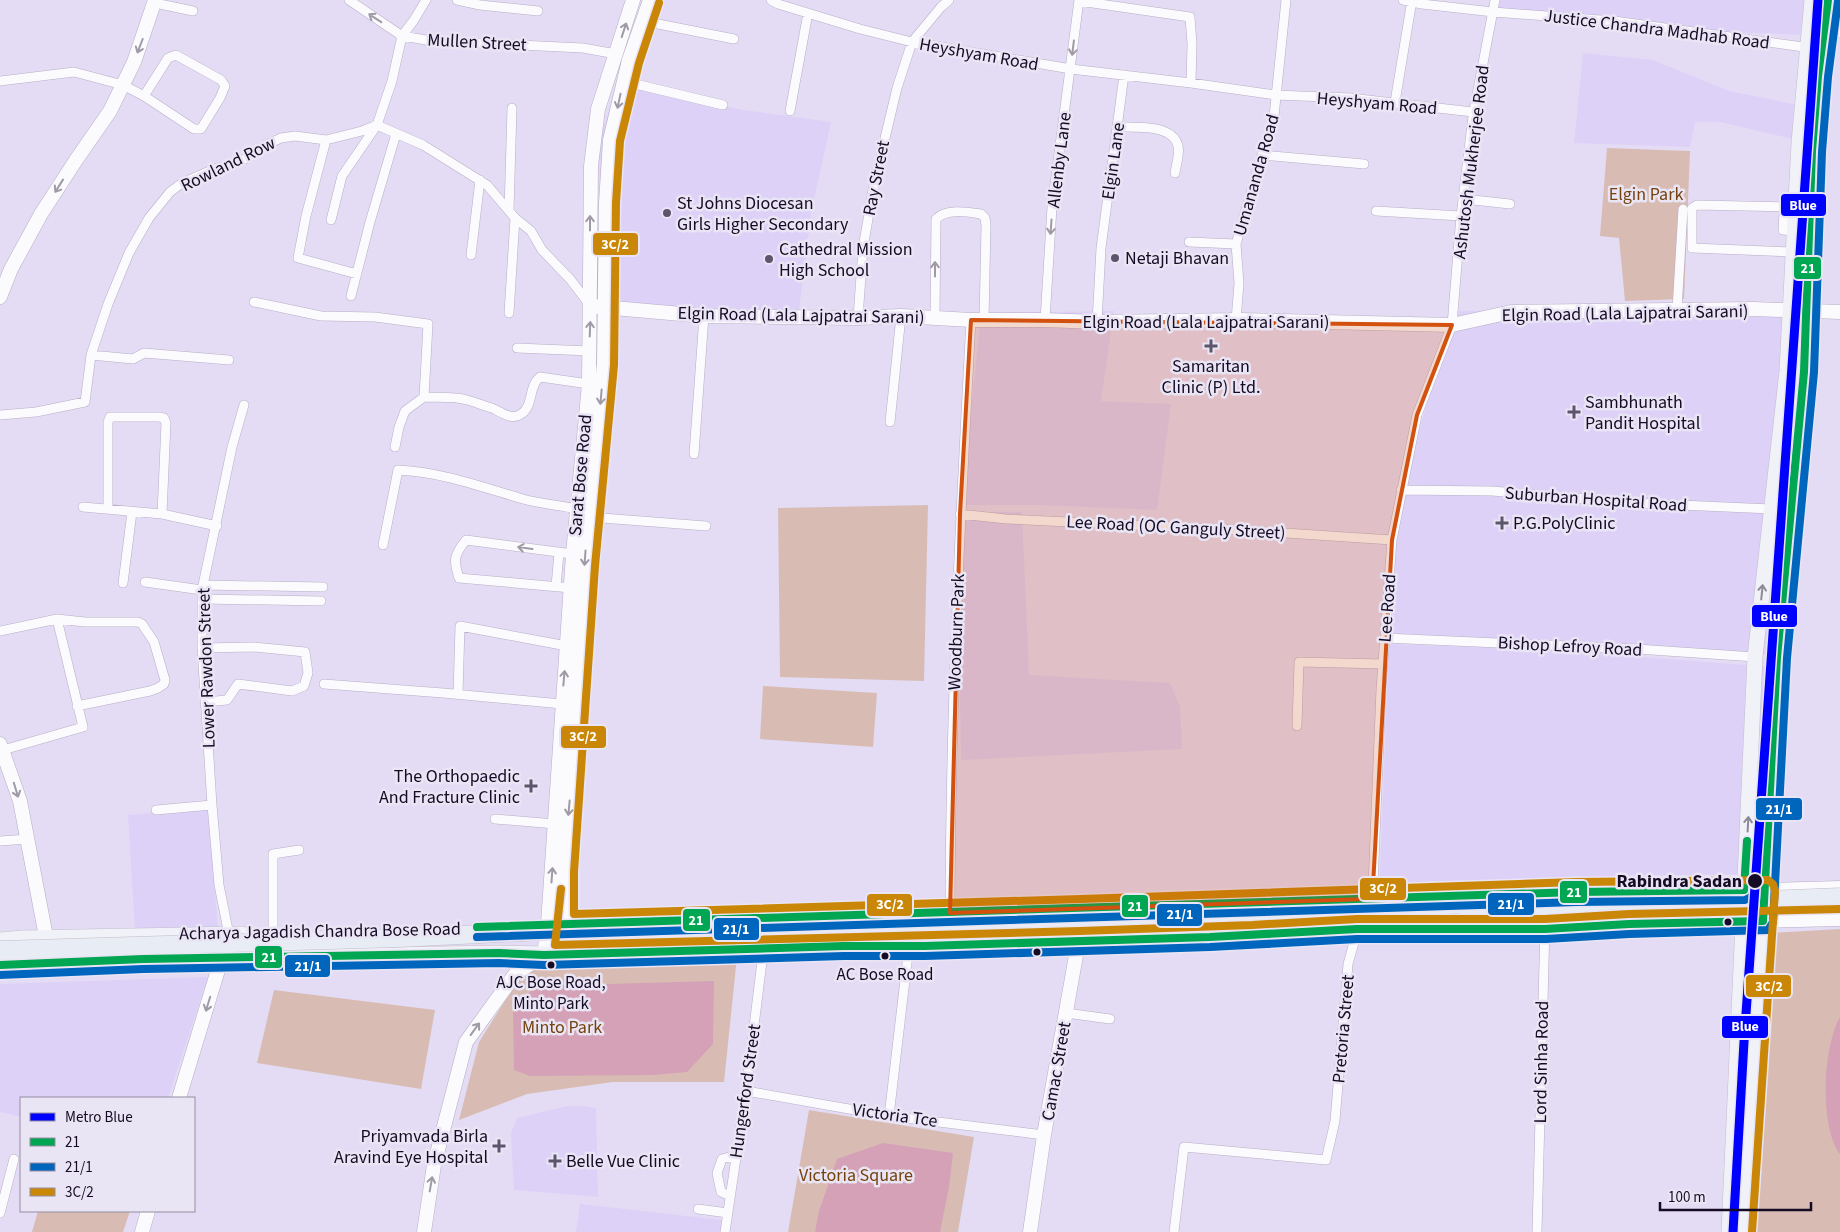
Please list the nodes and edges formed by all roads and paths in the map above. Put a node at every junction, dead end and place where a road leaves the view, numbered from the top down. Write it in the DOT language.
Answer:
graph roads {
  1 [pos="349,0"];
  2 [pos="426,0"];
  3 [pos="457,0"];
  4 [pos="633,0"];
  5 [pos="650,0"];
  6 [pos="771,0"];
  7 [pos="949,0"];
  8 [pos="1286,0"];
  9 [pos="1495,0"];
  10 [pos="1812,0"];
  11 [pos="1828,0"];
  12 [pos="155,1"];
  13 [pos="1079,1"];
  14 [pos="1409,1"];
  15 [pos="538,10"];
  16 [pos="193,11"];
  17 [pos="1493,12"];
  18 [pos="808,13"];
  19 [pos="643,21"];
  20 [pos="1816,31"];
  21 [pos="1840,33"];
  22 [pos="402,36"];
  23 [pos="734,39"];
  24 [pos="912,42"];
  25 [pos="1814,49"];
  26 [pos="616,54"];
  27 [pos="1071,69"];
  28 [pos="1124,75"];
  29 [pos="0,81"];
  30 [pos="623,81"];
  31 [pos="1191,83"];
  32 [pos="122,84"];
  33 [pos="144,96"];
  34 [pos="1276,96"];
  35 [pos="1394,102"];
  36 [pos="723,105"];
  37 [pos="512,108"];
  38 [pos="790,111"];
  39 [pos="1474,112"];
  40 [pos="377,125"];
  41 [pos="1118,127"];
  42 [pos="396,134"];
  43 [pos="326,140"];
  44 [pos="1262,155"];
  45 [pos="1364,164"];
  46 [pos="1174,173"];
  47 [pos="480,180"];
  48 [pos="1464,199"];
  49 [pos="1510,204"];
  50 [pos="1683,209"];
  51 [pos="1790,210"];
  52 [pos="1376,211"];
  53 [pos="512,214"];
  54 [pos="1461,216"];
  55 [pos="331,220"];
  56 [pos="1189,242"];
  57 [pos="1236,244"];
  58 [pos="1788,245"];
  59 [pos="471,255"];
  60 [pos="357,274"];
  61 [pos="351,296"];
  62 [pos="0,297"];
  63 [pos="254,302"];
  64 [pos="598,307"];
  65 [pos="1676,310"];
  66 [pos="1790,310"];
  67 [pos="1807,310"];
  68 [pos="1840,312"];
  69 [pos="509,314"];
  70 [pos="704,316"];
  71 [pos="901,316"];
  72 [pos="858,318"];
  73 [pos="935,318"];
  74 [pos="977,320"];
  75 [pos="1045,320"];
  76 [pos="1236,320"];
  77 [pos="1097,322"];
  78 [pos="1452,325"];
  79 [pos="517,348"];
  80 [pos="590,352"];
  81 [pos="91,355"];
  82 [pos="229,360"];
  83 [pos="589,384"];
  84 [pos="424,397"];
  85 [pos="244,405"];
  86 [pos="0,415"];
  87 [pos="890,422"];
  88 [pos="395,448"];
  89 [pos="694,454"];
  90 [pos="1401,490"];
  91 [pos="83,507"];
  92 [pos="577,508"];
  93 [pos="108,509"];
  94 [pos="1771,509"];
  95 [pos="132,512"];
  96 [pos="1792,512"];
  97 [pos="162,514"];
  98 [pos="960,514"];
  99 [pos="589,516"];
  100 [pos="217,526"];
  101 [pos="706,526"];
  102 [pos="1392,540"];
  103 [pos="383,545"];
  104 [pos="566,553"];
  105 [pos="123,582"];
  106 [pos="145,582"];
  107 [pos="556,586"];
  108 [pos="323,587"];
  109 [pos="571,588"];
  110 [pos="202,591"];
  111 [pos="321,601"];
  112 [pos="57,619"];
  113 [pos="0,631"];
  114 [pos="1385,638"];
  115 [pos="567,646"];
  116 [pos="202,648"];
  117 [pos="1756,657"];
  118 [pos="1383,664"];
  119 [pos="324,684"];
  120 [pos="458,694"];
  121 [pos="206,702"];
  122 [pos="562,704"];
  123 [pos="77,706"];
  124 [pos="1297,726"];
  125 [pos="1,747"];
  126 [pos="212,805"];
  127 [pos="156,810"];
  128 [pos="495,819"];
  129 [pos="555,824"];
  130 [pos="28,839"];
  131 [pos="0,841"];
  132 [pos="298,850"];
  133 [pos="1840,888"];
  134 [pos="1744,890"];
  135 [pos="1765,890"];
  136 [pos="1545,893"];
  137 [pos="1840,897"];
  138 [pos="1368,899"];
  139 [pos="1081,909"];
  140 [pos="1840,909"];
  141 [pos="950,913"];
  142 [pos="766,918"];
  143 [pos="1763,920"];
  144 [pos="1840,920"];
  145 [pos="1744,921"];
  146 [pos="548,924"];
  147 [pos="564,924"];
  148 [pos="1357,929"];
  149 [pos="1546,929"];
  150 [pos="273,934"];
  151 [pos="229,935"];
  152 [pos="47,938"];
  153 [pos="0,940"];
  154 [pos="1080,942"];
  155 [pos="950,945"];
  156 [pos="908,946"];
  157 [pos="763,949"];
  158 [pos="0,950"];
  159 [pos="544,954"];
  160 [pos="564,954"];
  161 [pos="223,958"];
  162 [pos="50,963"];
  163 [pos="0,965"];
  164 [pos="1066,1013"];
  165 [pos="1110,1019"];
  166 [pos="746,1091"];
  167 [pos="179,1097"];
  168 [pos="889,1116"];
  169 [pos="1044,1135"];
  170 [pos="737,1155"];
  171 [pos="14,1159"];
  172 [pos="730,1196"];
  173 [pos="698,1208"];
  174 [pos="148,1212"];
  175 [pos="0,1213"];
  176 [pos="728,1213"];
  177 [pos="142,1232"];
  178 [pos="424,1232"];
  179 [pos="725,1232"];
  180 [pos="1030,1232"];
  181 [pos="1174,1232"];
  182 [pos="1537,1232"];
  183 [pos="1729,1232"];
  184 [pos="1742,1232"];
  22 -- 1 [label="street, Mullen Street, one-way"];
  2 -- 22 [label="street"];
  3 -- 15 [label="street"];
  26 -- 4 [label="main road, Sarat Bose Road, one-way"];
  5 -- 19 [label="main road"];
  6 -- 18 [label="street, Heyshyam Road"];
  7 -- 24 [label="street"];
  8 -- 34 [label="street, Umananda Road"];
  9 -- 17 [label="street, Ashutosh Mukherjee Road"];
  10 -- 20 [label="main road"];
  11 -- 20 [label="main road"];
  12 -- 16 [label="street"];
  12 -- 32 [label="main road, one-way"];
  13 -- 27 [label="street, Allenby Lane, one-way"];
  13 -- 31 [label="street"];
  14 -- 17 [label="street, Justice Chandra Madhab Road"];
  14 -- 35 [label="street"];
  17 -- 25 [label="street, Justice Chandra Madhab Road"];
  17 -- 39 [label="street, Ashutosh Mukherjee Road"];
  18 -- 24 [label="street, Heyshyam Road"];
  18 -- 38 [label="street"];
  19 -- 23 [label="street"];
  19 -- 30 [label="main road"];
  20 -- 21 [label="street"];
  20 -- 25 [label="main road"];
  22 -- 26 [label="street, Mullen Street"];
  22 -- 40 [label="street"];
  24 -- 27 [label="street, Heyshyam Road"];
  24 -- 72 [label="street, Ray Street"];
  25 -- 51 [label="main road"];
  25 -- 67 [label="main road"];
  64 -- 26 [label="main road, Sarat Bose Road, one-way"];
  27 -- 28 [label="street, Heyshyam Road"];
  27 -- 75 [label="street, Allenby Lane, one-way"];
  28 -- 31 [label="street, Heyshyam Road"];
  28 -- 41 [label="street, Elgin Lane"];
  29 -- 32 [label="street"];
  30 -- 36 [label="street"];
  30 -- 64 [label="main road, one-way"];
  31 -- 34 [label="street, Heyshyam Road"];
  32 -- 33 [label="street"];
  32 -- 62 [label="main road, one-way"];
  33 -- 33 [label="street"];
  34 -- 35 [label="street, Heyshyam Road"];
  34 -- 44 [label="street, Umananda Road"];
  35 -- 39 [label="street, Heyshyam Road"];
  37 -- 53 [label="street"];
  39 -- 48 [label="street, Ashutosh Mukherjee Road"];
  40 -- 42 [label="street"];
  40 -- 43 [label="street, Rowland Row"];
  40 -- 55 [label="street"];
  41 -- 46 [label="street"];
  41 -- 77 [label="street, Elgin Lane"];
  42 -- 47 [label="street"];
  42 -- 60 [label="street"];
  43 -- 60 [label="street"];
  43 -- 81 [label="street, Rowland Row"];
  44 -- 45 [label="street"];
  44 -- 57 [label="street, Umananda Road"];
  47 -- 53 [label="street"];
  47 -- 59 [label="street"];
  48 -- 49 [label="street"];
  48 -- 54 [label="street, Ashutosh Mukherjee Road"];
  50 -- 65 [label="street"];
  51 -- 58 [label="main road"];
  51 -- 58 [label="street"];
  52 -- 54 [label="street"];
  53 -- 64 [label="street"];
  53 -- 69 [label="street"];
  54 -- 78 [label="street, Ashutosh Mukherjee Road"];
  56 -- 57 [label="street"];
  57 -- 76 [label="street, Umananda Road"];
  58 -- 66 [label="main road"];
  60 -- 61 [label="street"];
  63 -- 84 [label="street"];
  64 -- 70 [label="main road, Elgin Road (Lala Lajpatrai Sarani)"];
  80 -- 64 [label="main road, Sarat Bose Road, one-way"];
  64 -- 99 [label="main road, one-way"];
  65 -- 66 [label="main road, Elgin Road (Lala Lajpatrai Sarani)"];
  65 -- 78 [label="main road, Elgin Road (Lala Lajpatrai Sarani)"];
  66 -- 67 [label="main road, Elgin Road (Lala Lajpatrai Sarani)"];
  66 -- 94 [label="main road"];
  67 -- 68 [label="main road, Elgin Road (Lala Lajpatrai Sarani)"];
  67 -- 96 [label="main road"];
  70 -- 72 [label="main road, Elgin Road (Lala Lajpatrai Sarani)"];
  70 -- 89 [label="street"];
  71 -- 72 [label="main road, Elgin Road (Lala Lajpatrai Sarani)"];
  71 -- 73 [label="main road, Elgin Road (Lala Lajpatrai Sarani)"];
  71 -- 87 [label="street"];
  73 -- 74 [label="main road, Elgin Road (Lala Lajpatrai Sarani)"];
  73 -- 74 [label="street, Woodburn Park, one-way"];
  74 -- 75 [label="main road, Elgin Road (Lala Lajpatrai Sarani)"];
  74 -- 98 [label="street, Woodburn Park"];
  75 -- 77 [label="main road, Elgin Road (Lala Lajpatrai Sarani)"];
  76 -- 77 [label="main road, Elgin Road (Lala Lajpatrai Sarani)"];
  76 -- 78 [label="main road, Elgin Road (Lala Lajpatrai Sarani)"];
  78 -- 90 [label="street, Lee Road"];
  79 -- 80 [label="street"];
  80 -- 83 [label="main road, Sarat Bose Road"];
  81 -- 82 [label="street"];
  81 -- 86 [label="street, Rowland Row"];
  83 -- 84 [label="street"];
  83 -- 92 [label="main road, Sarat Bose Road"];
  84 -- 88 [label="street"];
  85 -- 100 [label="street, Lower Rawdon Street"];
  90 -- 94 [label="street, Suburban Hospital Road"];
  90 -- 102 [label="street, Lee Road"];
  91 -- 93 [label="street"];
  92 -- 103 [label="street"];
  92 -- 104 [label="main road, Sarat Bose Road"];
  93 -- 95 [label="street"];
  93 -- 97 [label="street"];
  94 -- 96 [label="street, Suburban Hospital Road"];
  117 -- 94 [label="main road, one-way"];
  95 -- 97 [label="street"];
  95 -- 105 [label="street"];
  96 -- 135 [label="main road"];
  97 -- 100 [label="street"];
  98 -- 102 [label="street, Lee Road (OC Ganguly Street)"];
  98 -- 141 [label="street, Woodburn Park"];
  99 -- 101 [label="street"];
  99 -- 147 [label="main road, one-way"];
  100 -- 110 [label="street, Lower Rawdon Street"];
  102 -- 114 [label="street, Lee Road"];
  104 -- 107 [label="street"];
  104 -- 107 [label="street, one-way"];
  104 -- 109 [label="main road, Sarat Bose Road"];
  106 -- 110 [label="street"];
  107 -- 109 [label="street"];
  108 -- 110 [label="street"];
  109 -- 115 [label="main road, Sarat Bose Road"];
  110 -- 111 [label="street"];
  110 -- 116 [label="street, Lower Rawdon Street"];
  112 -- 113 [label="street"];
  112 -- 123 [label="street"];
  112 -- 123 [label="street"];
  114 -- 117 [label="street, Bishop Lefroy Road"];
  114 -- 118 [label="street, Lee Road"];
  115 -- 120 [label="street"];
  122 -- 115 [label="main road, Sarat Bose Road, one-way"];
  116 -- 121 [label="street, Lower Rawdon Street"];
  116 -- 121 [label="street"];
  134 -- 117 [label="main road, one-way"];
  118 -- 124 [label="street"];
  118 -- 138 [label="street, Lee Road"];
  119 -- 120 [label="street"];
  120 -- 122 [label="street"];
  121 -- 126 [label="street, Lower Rawdon Street"];
  122 -- 129 [label="main road, Sarat Bose Road"];
  123 -- 125 [label="street"];
  125 -- 130 [label="main road, one-way"];
  126 -- 127 [label="street"];
  126 -- 151 [label="street, Lower Rawdon Street"];
  128 -- 129 [label="street"];
  146 -- 129 [label="main road, Sarat Bose Road, one-way"];
  130 -- 131 [label="street"];
  130 -- 152 [label="main road"];
  132 -- 150 [label="street"];
  133 -- 135 [label="main road, Acharya Jagadish Chandra Bose Road"];
  134 -- 135 [label="main road, Acharya Jagadish Chandra Bose Road"];
  134 -- 136 [label="main road, Acharya Jagadish Chandra Bose Road"];
  134 -- 145 [label="main road"];
  135 -- 143 [label="main road"];
  136 -- 138 [label="main road, Acharya Jagadish Chandra Bose Road"];
  136 -- 149 [label="street, Lord Sinha Road"];
  137 -- 158 [label="highway, bridge"];
  138 -- 139 [label="main road, Acharya Jagadish Chandra Bose Road"];
  138 -- 148 [label="street, Pretoria Street"];
  139 -- 141 [label="main road, Acharya Jagadish Chandra Bose Road"];
  139 -- 154 [label="main road, Camac Street"];
  140 -- 163 [label="highway, bridge"];
  141 -- 142 [label="main road, Acharya Jagadish Chandra Bose Road"];
  141 -- 155 [label="street, Woodburn Park"];
  142 -- 147 [label="main road, Acharya Jagadish Chandra Bose Road"];
  142 -- 157 [label="street, Hungerford Street"];
  143 -- 144 [label="main road, Acharya Jagadish Chandra Bose Road"];
  143 -- 145 [label="main road, Acharya Jagadish Chandra Bose Road"];
  143 -- 184 [label="main road"];
  145 -- 149 [label="main road, Acharya Jagadish Chandra Bose Road"];
  145 -- 183 [label="main road"];
  146 -- 147 [label="main road, Acharya Jagadish Chandra Bose Road"];
  146 -- 150 [label="main road, Acharya Jagadish Chandra Bose Road"];
  146 -- 159 [label="main road, Sarat Bose Road"];
  147 -- 160 [label="main road"];
  148 -- 149 [label="main road, Acharya Jagadish Chandra Bose Road"];
  148 -- 154 [label="main road, Acharya Jagadish Chandra Bose Road"];
  148 -- 181 [label="street, Pretoria Street"];
  149 -- 182 [label="street, Lord Sinha Road"];
  150 -- 151 [label="main road, Acharya Jagadish Chandra Bose Road"];
  151 -- 152 [label="main road, Acharya Jagadish Chandra Bose Road"];
  151 -- 161 [label="main road"];
  152 -- 153 [label="main road, Acharya Jagadish Chandra Bose Road"];
  152 -- 162 [label="main road"];
  154 -- 155 [label="main road, Acharya Jagadish Chandra Bose Road"];
  154 -- 164 [label="main road, Camac Street"];
  155 -- 156 [label="main road, Acharya Jagadish Chandra Bose Road"];
  156 -- 157 [label="main road, Acharya Jagadish Chandra Bose Road"];
  156 -- 168 [label="street"];
  157 -- 160 [label="main road, Acharya Jagadish Chandra Bose Road"];
  157 -- 166 [label="street, Hungerford Street"];
  159 -- 160 [label="main road, Acharya Jagadish Chandra Bose Road"];
  159 -- 161 [label="main road, Acharya Jagadish Chandra Bose Road"];
  178 -- 159 [label="main road, one-way"];
  161 -- 162 [label="main road, Acharya Jagadish Chandra Bose Road"];
  161 -- 167 [label="main road, one-way"];
  162 -- 163 [label="main road, Acharya Jagadish Chandra Bose Road"];
  164 -- 165 [label="street"];
  164 -- 169 [label="main road, Camac Street"];
  166 -- 168 [label="street, Victoria Tce"];
  166 -- 170 [label="street, Hungerford Street"];
  168 -- 169 [label="street, Victoria Tce"];
  169 -- 180 [label="main road, Camac Street"];
  170 -- 172 [label="street, Hungerford Street"];
  170 -- 172 [label="street"];
  171 -- 175 [label="street"];
  172 -- 176 [label="street, Hungerford Street"];
  173 -- 176 [label="street"];
  174 -- 177 [label="main road"];
  176 -- 179 [label="street, Hungerford Street"];
}
